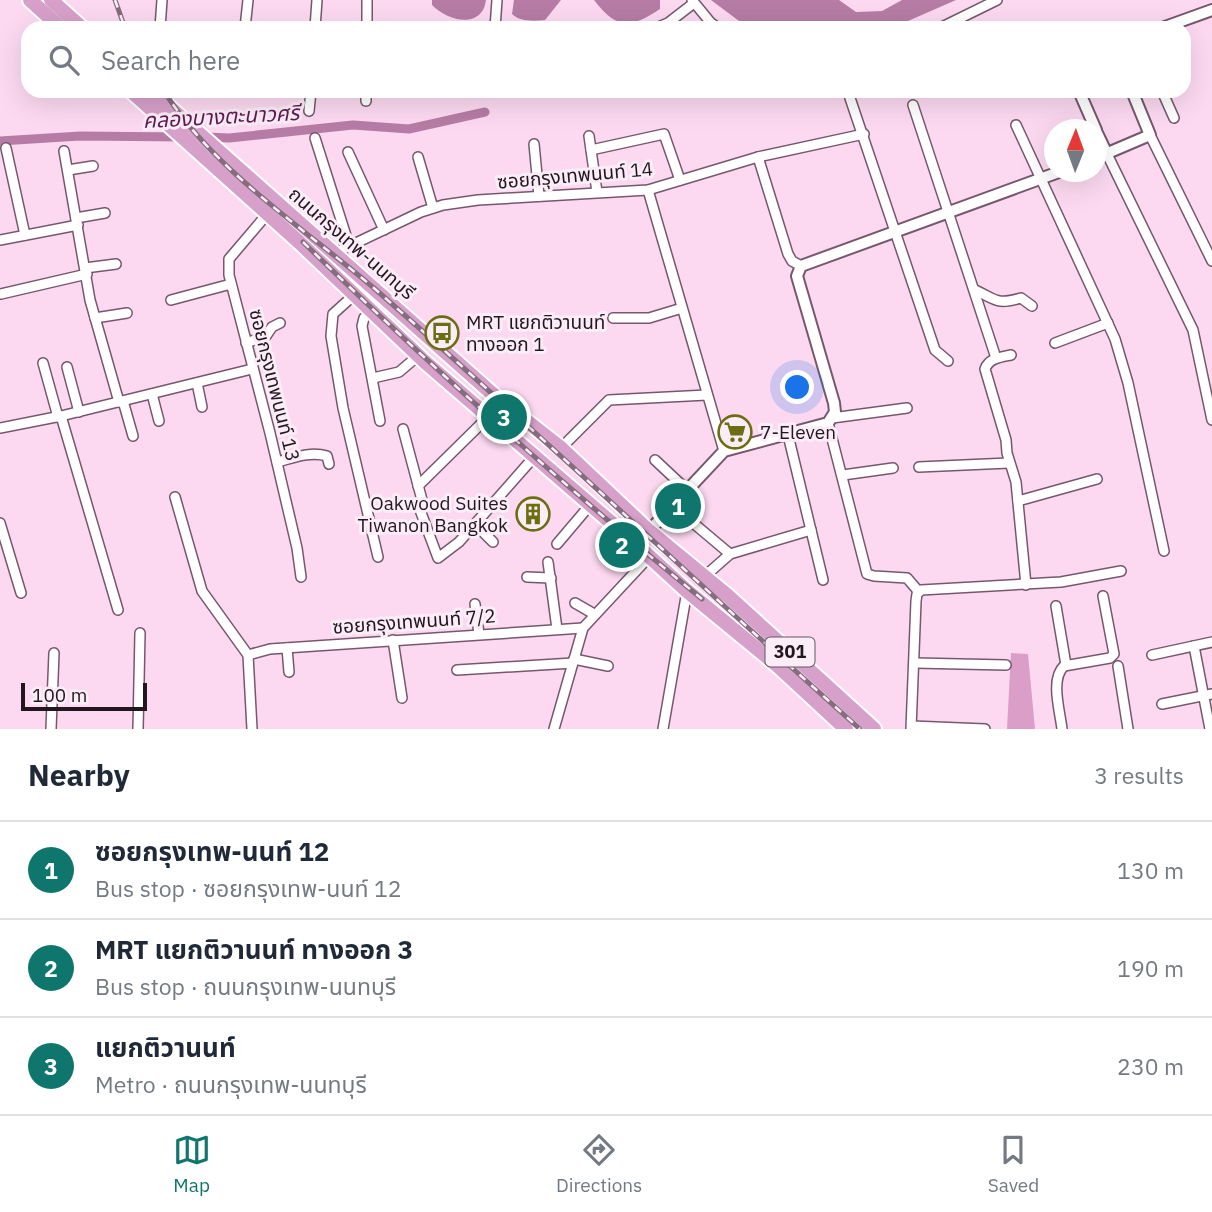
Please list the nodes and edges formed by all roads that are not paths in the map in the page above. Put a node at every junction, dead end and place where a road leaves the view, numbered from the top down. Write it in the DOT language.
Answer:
graph roads {
  1 [pos="30,0"];
  2 [pos="51,0"];
  3 [pos="162,0"];
  4 [pos="248,0"];
  5 [pos="317,0"];
  6 [pos="367,0"];
  7 [pos="497,0"];
  8 [pos="997,0"];
  9 [pos="693,1"];
  10 [pos="1212,10"];
  11 [pos="53,21"];
  12 [pos="74,21"];
  13 [pos="160,21"];
  14 [pos="246,21"];
  15 [pos="316,21"];
  16 [pos="367,21"];
  17 [pos="496,21"];
  18 [pos="670,21"];
  19 [pos="709,21"];
  20 [pos="954,21"];
  21 [pos="1181,21"];
  22 [pos="154,98"];
  23 [pos="156,98"];
  24 [pos="310,98"];
  25 [pos="850,98"];
  26 [pos="1082,98"];
  27 [pos="1135,98"];
  28 [pos="1165,98"];
  29 [pos="914,105"];
  30 [pos="309,111"];
  31 [pos="1174,118"];
  32 [pos="1091,119"];
  33 [pos="1016,125"];
  34 [pos="864,134"];
  35 [pos="1150,135"];
  36 [pos="589,136"];
  37 [pos="315,138"];
  38 [pos="534,144"];
  39 [pos="6,148"];
  40 [pos="590,150"];
  41 [pos="64,151"];
  42 [pos="348,152"];
  43 [pos="1107,154"];
  44 [pos="418,157"];
  45 [pos="758,157"];
  46 [pos="93,166"];
  47 [pos="1107,166"];
  48 [pos="68,170"];
  49 [pos="1044,177"];
  50 [pos="1041,178"];
  51 [pos="680,180"];
  52 [pos="648,190"];
  53 [pos="597,192"];
  54 [pos="540,196"];
  55 [pos="433,208"];
  56 [pos="949,212"];
  57 [pos="105,213"];
  58 [pos="268,213"];
  59 [pos="77,222"];
  60 [pos="384,230"];
  61 [pos="894,232"];
  62 [pos="25,235"];
  63 [pos="0,240"];
  64 [pos="349,245"];
  65 [pos="335,253"];
  66 [pos="1211,256"];
  67 [pos="116,264"];
  68 [pos="801,266"];
  69 [pos="86,271"];
  70 [pos="231,284"];
  71 [pos="975,290"];
  72 [pos="1,294"];
  73 [pos="354,295"];
  74 [pos="171,300"];
  75 [pos="1032,306"];
  76 [pos="682,308"];
  77 [pos="371,310"];
  78 [pos="127,313"];
  79 [pos="95,318"];
  80 [pos="613,318"];
  81 [pos="280,323"];
  82 [pos="1108,323"];
  83 [pos="247,343"];
  84 [pos="1055,343"];
  85 [pos="419,355"];
  86 [pos="1011,355"];
  87 [pos="996,358"];
  88 [pos="948,361"];
  89 [pos="43,363"];
  90 [pos="67,367"];
  91 [pos="253,369"];
  92 [pos="373,378"];
  93 [pos="197,383"];
  94 [pos="152,394"];
  95 [pos="707,395"];
  96 [pos="121,402"];
  97 [pos="202,407"];
  98 [pos="907,408"];
  99 [pos="79,412"];
  100 [pos="489,416"];
  101 [pos="59,417"];
  102 [pos="830,420"];
  103 [pos="1212,420"];
  104 [pos="159,421"];
  105 [pos="380,421"];
  106 [pos="0,428"];
  107 [pos="403,429"];
  108 [pos="788,435"];
  109 [pos="133,436"];
  110 [pos="561,449"];
  111 [pos="724,450"];
  112 [pos="534,457"];
  113 [pos="654,460"];
  114 [pos="277,462"];
  115 [pos="1009,463"];
  116 [pos="329,464"];
  117 [pos="919,467"];
  118 [pos="893,468"];
  119 [pos="843,475"];
  120 [pos="1097,479"];
  121 [pos="418,486"];
  122 [pos="687,490"];
  123 [pos="175,498"];
  124 [pos="1018,501"];
  125 [pos="590,505"];
  126 [pos="673,506"];
  127 [pos="0,523"];
  128 [pos="475,524"];
  129 [pos="811,530"];
  130 [pos="649,531"];
  131 [pos="493,542"];
  132 [pos="557,544"];
  133 [pos="1164,551"];
  134 [pos="730,554"];
  135 [pos="378,557"];
  136 [pos="649,557"];
  137 [pos="548,562"];
  138 [pos="1121,571"];
  139 [pos="705,576"];
  140 [pos="527,577"];
  141 [pos="301,578"];
  142 [pos="551,578"];
  143 [pos="824,580"];
  144 [pos="1026,585"];
  145 [pos="687,592"];
  146 [pos="919,592"];
  147 [pos="21,593"];
  148 [pos="1103,596"];
  149 [pos="733,601"];
  150 [pos="575,603"];
  151 [pos="475,604"];
  152 [pos="1056,606"];
  153 [pos="118,610"];
  154 [pos="594,614"];
  155 [pos="719,618"];
  156 [pos="762,626"];
  157 [pos="583,628"];
  158 [pos="557,629"];
  159 [pos="141,633"];
  160 [pos="479,634"];
  161 [pos="393,640"];
  162 [pos="1212,642"];
  163 [pos="749,643"];
  164 [pos="1194,646"];
  165 [pos="287,648"];
  166 [pos="54,653"];
  167 [pos="248,655"];
  168 [pos="1152,655"];
  169 [pos="573,661"];
  170 [pos="915,663"];
  171 [pos="1006,665"];
  172 [pos="1066,665"];
  173 [pos="608,666"];
  174 [pos="1118,666"];
  175 [pos="457,670"];
  176 [pos="289,672"];
  177 [pos="1208,695"];
  178 [pos="402,698"];
  179 [pos="1162,704"];
  180 [pos="912,727"];
  181 [pos="51,729"];
  182 [pos="138,729"];
  183 [pos="252,729"];
  184 [pos="554,729"];
  185 [pos="663,729"];
  186 [pos="846,729"];
  187 [pos="874,729"];
  188 [pos="985,729"];
  189 [pos="1062,729"];
  190 [pos="1128,729"];
  191 [pos="1210,729"];
  1 -- 11 [label="main road"];
  2 -- 12 [label="main road"];
  3 -- 13 [label="street"];
  4 -- 14 [label="street"];
  5 -- 15 [label="street"];
  6 -- 16 [label="street"];
  7 -- 17 [label="street"];
  8 -- 20 [label="street"];
  9 -- 18 [label="street"];
  9 -- 19 [label="street"];
  10 -- 21 [label="street"];
  22 -- 58 [label="main road, ถนนกรุงเทพ-นนทบุรี / 301"];
  23 -- 65 [label="main road, ถนนกรุงเทพ-นนทบุรี / 301"];
  24 -- 30 [label="street"];
  25 -- 34 [label="street"];
  26 -- 32 [label="street"];
  27 -- 35 [label="street"];
  28 -- 31 [label="street"];
  29 -- 56 [label="street"];
  33 -- 50 [label="street"];
  34 -- 45 [label="street, ซอยกรุงเทพนนท์ 14"];
  34 -- 61 [label="street"];
  35 -- 43 [label="street"];
  35 -- 66 [label="street"];
  36 -- 40 [label="street"];
  37 -- 64 [label="street"];
  38 -- 54 [label="street"];
  39 -- 62 [label="street"];
  40 -- 51 [label="street"];
  40 -- 53 [label="street"];
  41 -- 48 [label="street"];
  42 -- 60 [label="street"];
  44 -- 55 [label="street"];
  45 -- 51 [label="street, ซอยกรุงเทพนนท์ 14"];
  45 -- 68 [label="street"];
  46 -- 48 [label="street"];
  47 -- 103 [label="street"];
  48 -- 59 [label="street"];
  49 -- 50 [label="street"];
  50 -- 56 [label="street"];
  50 -- 82 [label="street"];
  51 -- 52 [label="street, ซอยกรุงเทพนนท์ 14"];
  52 -- 53 [label="street, ซอยกรุงเทพนนท์ 14"];
  52 -- 76 [label="street"];
  53 -- 54 [label="street, ซอยกรุงเทพนนท์ 14"];
  54 -- 55 [label="street, ซอยกรุงเทพนนท์ 14"];
  55 -- 60 [label="street, ซอยกรุงเทพนนท์ 14"];
  56 -- 61 [label="street"];
  56 -- 71 [label="street"];
  57 -- 59 [label="street"];
  58 -- 70 [label="street, ซอยกรุงเทพนนท์ 13"];
  58 -- 73 [label="main road, ถนนกรุงเทพ-นนทบุรี / 301"];
  59 -- 62 [label="street"];
  59 -- 69 [label="street"];
  60 -- 64 [label="street, ซอยกรุงเทพนนท์ 14"];
  61 -- 68 [label="street"];
  61 -- 88 [label="street"];
  62 -- 63 [label="street"];
  64 -- 65 [label="street, ซอยกรุงเทพนนท์ 14"];
  65 -- 110 [label="main road, ถนนกรุงเทพ-นนทบุรี / 301"];
  67 -- 69 [label="street"];
  68 -- 102 [label="street"];
  69 -- 72 [label="street"];
  69 -- 79 [label="street"];
  70 -- 74 [label="street"];
  70 -- 83 [label="street, ซอยกรุงเทพนนท์ 13"];
  71 -- 75 [label="street"];
  71 -- 87 [label="street"];
  73 -- 77 [label="main road, ถนนกรุงเทพ-นนทบุรี / 301"];
  73 -- 135 [label="street"];
  76 -- 80 [label="street"];
  76 -- 95 [label="street"];
  77 -- 85 [label="main road, ถนนกรุงเทพ-นนทบุรี / 301"];
  77 -- 92 [label="street"];
  78 -- 79 [label="street"];
  79 -- 96 [label="street"];
  81 -- 83 [label="street"];
  82 -- 84 [label="street"];
  82 -- 133 [label="street"];
  83 -- 91 [label="street, ซอยกรุงเทพนนท์ 13"];
  85 -- 92 [label="street"];
  85 -- 100 [label="main road, ถนนกรุงเทพ-นนทบุรี / 301"];
  86 -- 87 [label="street"];
  87 -- 115 [label="street"];
  89 -- 101 [label="street"];
  90 -- 99 [label="street"];
  91 -- 93 [label="street"];
  91 -- 114 [label="street, ซอยกรุงเทพนนท์ 13"];
  92 -- 105 [label="street"];
  93 -- 94 [label="street"];
  93 -- 97 [label="street"];
  94 -- 96 [label="street"];
  94 -- 104 [label="street"];
  95 -- 110 [label="street"];
  95 -- 111 [label="street"];
  96 -- 99 [label="street"];
  96 -- 109 [label="street"];
  98 -- 102 [label="street"];
  99 -- 101 [label="street"];
  100 -- 112 [label="main road, ถนนกรุงเทพ-นนทบุรี / 301"];
  100 -- 121 [label="street"];
  101 -- 106 [label="street"];
  101 -- 153 [label="street"];
  102 -- 108 [label="street"];
  102 -- 119 [label="street"];
  107 -- 121 [label="street"];
  108 -- 111 [label="street"];
  108 -- 129 [label="street"];
  110 -- 130 [label="main road, ถนนกรุงเทพ-นนทบุรี / 301"];
  111 -- 122 [label="street"];
  112 -- 125 [label="main road, ถนนกรุงเทพ-นนทบุรี / 301"];
  112 -- 128 [label="street"];
  113 -- 122 [label="street"];
  114 -- 116 [label="street"];
  114 -- 141 [label="street, ซอยกรุงเทพนนท์ 13"];
  115 -- 117 [label="street"];
  115 -- 124 [label="street"];
  118 -- 119 [label="street"];
  119 -- 146 [label="street"];
  120 -- 124 [label="street"];
  121 -- 128 [label="street"];
  122 -- 126 [label="street"];
  123 -- 167 [label="street"];
  124 -- 144 [label="street"];
  125 -- 132 [label="street"];
  125 -- 136 [label="main road, ถนนกรุงเทพ-นนทบุรี / 301"];
  126 -- 130 [label="street"];
  126 -- 134 [label="street"];
  127 -- 147 [label="street"];
  128 -- 131 [label="street"];
  129 -- 134 [label="street"];
  129 -- 143 [label="street"];
  130 -- 139 [label="main road, ถนนกรุงเทพ-นนทบุรี / 301"];
  134 -- 139 [label="street"];
  136 -- 145 [label="main road, ถนนกรุงเทพ-นนทบุรี / 301"];
  136 -- 154 [label="street"];
  137 -- 142 [label="street"];
  138 -- 144 [label="street"];
  139 -- 149 [label="main road, ถนนกรุงเทพ-นนทบุรี / 301"];
  140 -- 142 [label="street"];
  142 -- 158 [label="street"];
  144 -- 146 [label="street"];
  145 -- 155 [label="main road, ถนนกรุงเทพ-นนทบุรี / 301"];
  145 -- 185 [label="street"];
  146 -- 170 [label="street"];
  148 -- 172 [label="street"];
  149 -- 155 [label="main road"];
  149 -- 156 [label="main road, ถนนกรุงเทพ-นนทบุรี / 301"];
  150 -- 154 [label="street"];
  151 -- 160 [label="street"];
  152 -- 172 [label="street"];
  154 -- 157 [label="street"];
  155 -- 163 [label="main road, ถนนกรุงเทพ-นนทบุรี / 301"];
  156 -- 163 [label="main road"];
  156 -- 187 [label="main road, ถนนกรุงเทพ-นนทบุรี / 301"];
  157 -- 158 [label="street, ซอยกรุงเทพนนท์ 7/2"];
  157 -- 169 [label="street"];
  158 -- 160 [label="street, ซอยกรุงเทพนนท์ 7/2"];
  159 -- 182 [label="street"];
  160 -- 161 [label="street, ซอยกรุงเทพนนท์ 7/2"];
  161 -- 165 [label="street, ซอยกรุงเทพนนท์ 7/2"];
  161 -- 178 [label="street"];
  162 -- 164 [label="street"];
  163 -- 186 [label="main road, ถนนกรุงเทพ-นนทบุรี / 301"];
  164 -- 168 [label="street"];
  164 -- 177 [label="street"];
  165 -- 167 [label="street, ซอยกรุงเทพนนท์ 7/2"];
  165 -- 176 [label="street"];
  166 -- 181 [label="street"];
  167 -- 183 [label="street"];
  169 -- 173 [label="street"];
  169 -- 175 [label="street"];
  169 -- 184 [label="street"];
  170 -- 171 [label="street"];
  170 -- 180 [label="street"];
  172 -- 189 [label="street"];
  174 -- 190 [label="street"];
  177 -- 179 [label="street"];
  177 -- 191 [label="street"];
  180 -- 188 [label="street"];
}
